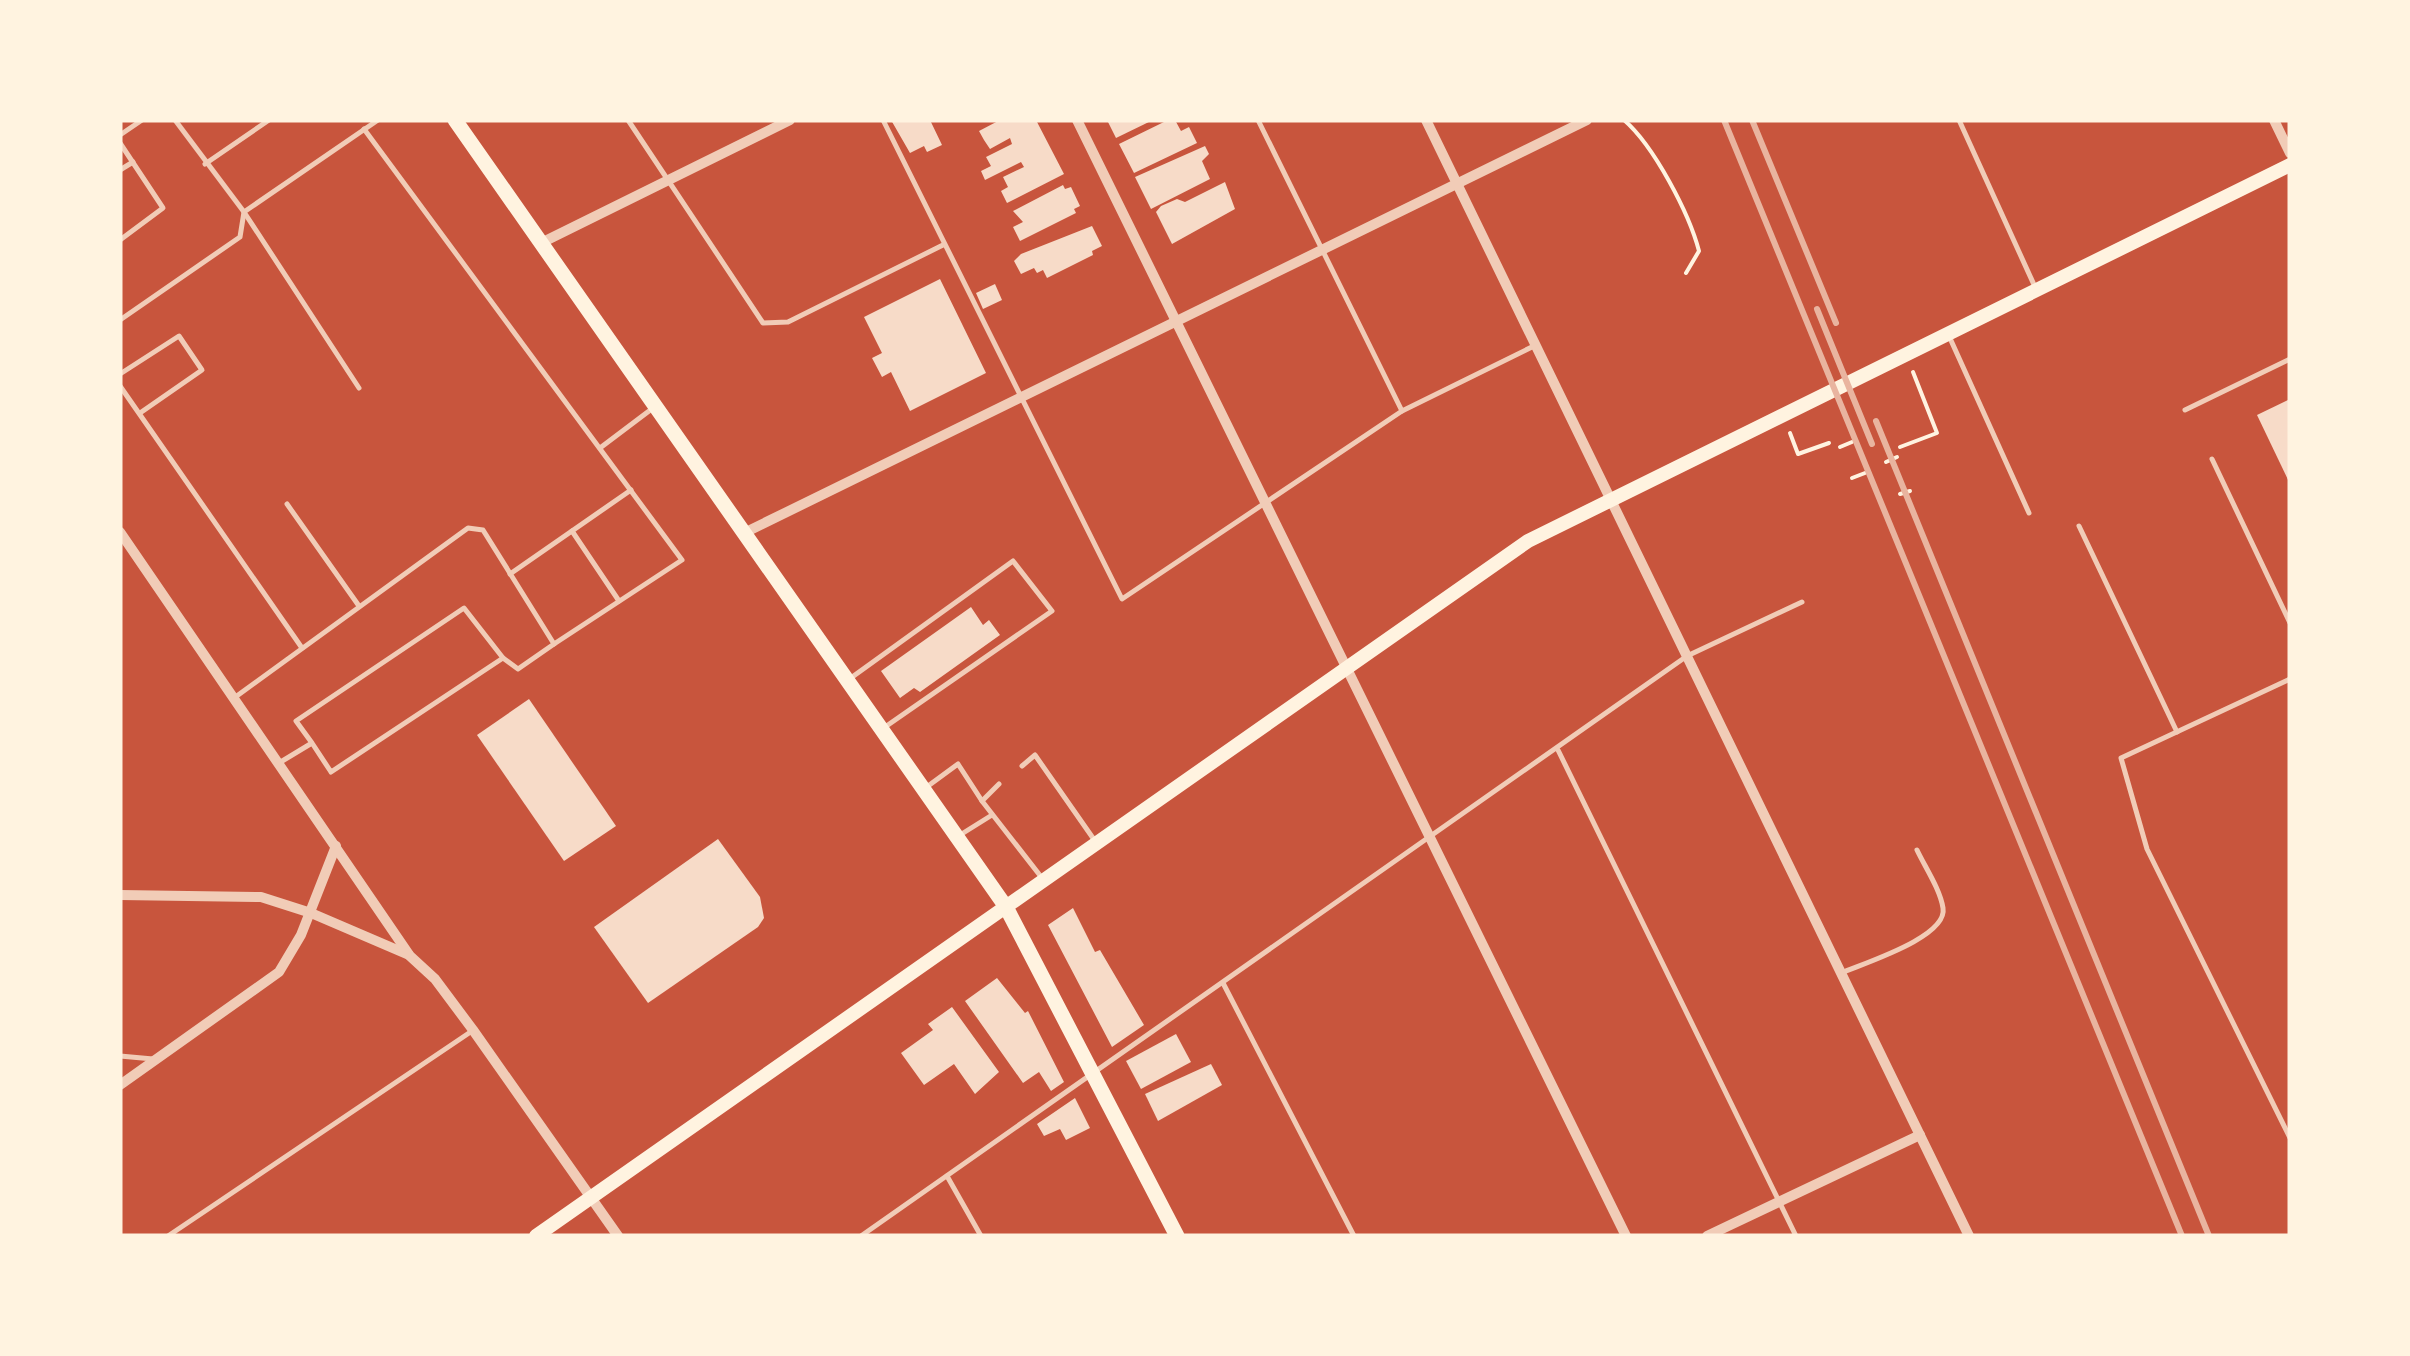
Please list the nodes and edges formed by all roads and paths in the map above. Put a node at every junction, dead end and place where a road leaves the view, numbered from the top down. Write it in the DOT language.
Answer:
graph roads {
  1 [pos="142,120"];
  2 [pos="175,120"];
  3 [pos="269,120"];
  4 [pos="378,120"];
  5 [pos="454,120"];
  6 [pos="628,120"];
  7 [pos="790,120"];
  8 [pos="883,120"];
  9 [pos="1077,120"];
  10 [pos="1258,120"];
  11 [pos="1426,120"];
  12 [pos="1586,120"];
  13 [pos="1624,120"];
  14 [pos="1959,120"];
  15 [pos="2274,120"];
  16 [pos="364,129"];
  17 [pos="120,139"];
  18 [pos="2290,152"];
  19 [pos="133,162"];
  20 [pos="204,164"];
  21 [pos="2290,165"];
  22 [pos="120,170"];
  23 [pos="667,181"];
  24 [pos="1459,186"];
  25 [pos="244,212"];
  26 [pos="120,240"];
  27 [pos="541,243"];
  28 [pos="943,245"];
  29 [pos="1322,249"];
  30 [pos="1686,273"];
  31 [pos="2036,290"];
  32 [pos="120,320"];
  33 [pos="1176,322"];
  34 [pos="1948,333"];
  35 [pos="1536,345"];
  36 [pos="1906,354"];
  37 [pos="2290,359"];
  38 [pos="120,374"];
  39 [pos="120,386"];
  40 [pos="359,388"];
  41 [pos="1020,399"];
  42 [pos="655,406"];
  43 [pos="2185,410"];
  44 [pos="1402,411"];
  45 [pos="140,412"];
  46 [pos="1782,415"];
  47 [pos="1852,442"];
  48 [pos="1829,443"];
  49 [pos="1840,447"];
  50 [pos="1900,447"];
  51 [pos="600,448"];
  52 [pos="1897,457"];
  53 [pos="2212,458"];
  54 [pos="1886,462"];
  55 [pos="1865,473"];
  56 [pos="1852,478"];
  57 [pos="631,490"];
  58 [pos="1910,490"];
  59 [pos="1900,494"];
  60 [pos="1611,499"];
  61 [pos="287,504"];
  62 [pos="1266,504"];
  63 [pos="2028,513"];
  64 [pos="2079,526"];
  65 [pos="572,530"];
  66 [pos="120,532"];
  67 [pos="744,533"];
  68 [pos="510,574"];
  69 [pos="619,601"];
  70 [pos="1802,602"];
  71 [pos="359,606"];
  72 [pos="2290,623"];
  73 [pos="554,644"];
  74 [pos="302,648"];
  75 [pos="1687,656"];
  76 [pos="503,658"];
  77 [pos="1347,669"];
  78 [pos="2290,679"];
  79 [pos="848,680"];
  80 [pos="234,698"];
  81 [pos="882,729"];
  82 [pos="2177,732"];
  83 [pos="312,743"];
  84 [pos="1558,750"];
  85 [pos="279,763"];
  86 [pos="1022,766"];
  87 [pos="999,784"];
  88 [pos="924,789"];
  89 [pos="982,801"];
  90 [pos="992,814"];
  91 [pos="958,836"];
  92 [pos="1430,838"];
  93 [pos="1097,844"];
  94 [pos="336,846"];
  95 [pos="1917,850"];
  96 [pos="1044,881"];
  97 [pos="120,895"];
  98 [pos="1006,906"];
  99 [pos="311,913"];
  100 [pos="410,956"];
  101 [pos="1841,973"];
  102 [pos="1223,983"];
  103 [pos="474,1030"];
  104 [pos="120,1056"];
  105 [pos="156,1060"];
  106 [pos="1093,1074"];
  107 [pos="120,1086"];
  108 [pos="1920,1134"];
  109 [pos="2290,1138"];
  110 [pos="947,1176"];
  111 [pos="591,1198"];
  112 [pos="1779,1202"];
  113 [pos="168,1236"];
  114 [pos="536,1236"];
  115 [pos="618,1236"];
  116 [pos="861,1236"];
  117 [pos="981,1236"];
  118 [pos="1177,1236"];
  119 [pos="1354,1236"];
  120 [pos="1626,1236"];
  121 [pos="1707,1236"];
  122 [pos="1796,1236"];
  123 [pos="1969,1236"];
  1 -- 17 [label="lane"];
  2 -- 20 [label="lane"];
  3 -- 20 [label="lane"];
  4 -- 16 [label="lane"];
  5 -- 27 [label="main road"];
  6 -- 23 [label="lane"];
  7 -- 23 [label="street"];
  8 -- 28 [label="lane"];
  9 -- 33 [label="street"];
  10 -- 29 [label="lane"];
  11 -- 24 [label="street"];
  12 -- 24 [label="street"];
  13 -- 30 [label="path"];
  14 -- 31 [label="lane"];
  15 -- 18 [label="street"];
  16 -- 25 [label="lane"];
  16 -- 51 [label="lane"];
  17 -- 19 [label="lane"];
  19 -- 22 [label="lane"];
  19 -- 26 [label="lane"];
  20 -- 25 [label="lane"];
  21 -- 31 [label="main road"];
  23 -- 27 [label="street"];
  23 -- 28 [label="lane"];
  24 -- 29 [label="street"];
  24 -- 35 [label="street"];
  25 -- 32 [label="lane"];
  25 -- 40 [label="lane"];
  27 -- 42 [label="main road"];
  28 -- 41 [label="lane"];
  29 -- 33 [label="street"];
  29 -- 44 [label="lane"];
  31 -- 34 [label="main road"];
  33 -- 41 [label="street"];
  33 -- 62 [label="street"];
  34 -- 36 [label="main road"];
  34 -- 63 [label="lane"];
  35 -- 44 [label="lane"];
  35 -- 60 [label="street"];
  36 -- 46 [label="main road"];
  36 -- 50 [label="path"];
  37 -- 43 [label="lane"];
  38 -- 45 [label="lane"];
  39 -- 45 [label="lane"];
  41 -- 62 [label="lane"];
  41 -- 67 [label="street"];
  42 -- 51 [label="lane"];
  42 -- 67 [label="main road"];
  44 -- 62 [label="lane"];
  45 -- 74 [label="lane"];
  46 -- 48 [label="path"];
  46 -- 60 [label="main road"];
  47 -- 49 [label="path"];
  51 -- 57 [label="lane"];
  52 -- 54 [label="path"];
  53 -- 72 [label="lane"];
  55 -- 56 [label="path"];
  57 -- 65 [label="lane"];
  57 -- 69 [label="lane"];
  58 -- 59 [label="path"];
  60 -- 75 [label="street"];
  60 -- 77 [label="main road"];
  61 -- 71 [label="lane"];
  62 -- 77 [label="street"];
  64 -- 82 [label="lane"];
  65 -- 68 [label="lane"];
  65 -- 69 [label="lane"];
  66 -- 80 [label="street"];
  67 -- 79 [label="main road"];
  68 -- 71 [label="lane"];
  68 -- 73 [label="lane"];
  69 -- 73 [label="lane"];
  70 -- 75 [label="lane"];
  71 -- 74 [label="lane"];
  73 -- 76 [label="lane"];
  74 -- 80 [label="lane"];
  75 -- 84 [label="lane"];
  75 -- 101 [label="street"];
  76 -- 83 [label="lane"];
  76 -- 83 [label="lane"];
  77 -- 92 [label="street"];
  77 -- 93 [label="main road"];
  78 -- 82 [label="lane"];
  79 -- 81 [label="main road"];
  79 -- 81 [label="lane"];
  80 -- 85 [label="street"];
  81 -- 88 [label="main road"];
  82 -- 109 [label="lane"];
  83 -- 85 [label="lane"];
  84 -- 92 [label="lane"];
  84 -- 112 [label="lane"];
  85 -- 94 [label="street"];
  86 -- 93 [label="lane"];
  87 -- 89 [label="lane"];
  88 -- 89 [label="lane"];
  88 -- 91 [label="main road"];
  89 -- 90 [label="lane"];
  90 -- 91 [label="lane"];
  90 -- 96 [label="lane"];
  91 -- 98 [label="main road"];
  92 -- 102 [label="lane"];
  92 -- 120 [label="street"];
  93 -- 96 [label="main road"];
  94 -- 99 [label="street"];
  94 -- 100 [label="street"];
  95 -- 101 [label="lane"];
  96 -- 98 [label="main road"];
  97 -- 99 [label="street"];
  98 -- 106 [label="main road"];
  98 -- 111 [label="main road"];
  99 -- 100 [label="street"];
  99 -- 105 [label="street"];
  100 -- 103 [label="street"];
  101 -- 108 [label="street"];
  102 -- 106 [label="lane"];
  102 -- 119 [label="lane"];
  103 -- 111 [label="street"];
  103 -- 113 [label="lane"];
  104 -- 105 [label="lane"];
  105 -- 107 [label="street"];
  106 -- 110 [label="lane"];
  106 -- 118 [label="main road"];
  108 -- 112 [label="street"];
  108 -- 123 [label="street"];
  110 -- 116 [label="lane"];
  110 -- 117 [label="lane"];
  111 -- 114 [label="main road"];
  111 -- 115 [label="street"];
  112 -- 121 [label="street"];
  112 -- 122 [label="lane"];
}
